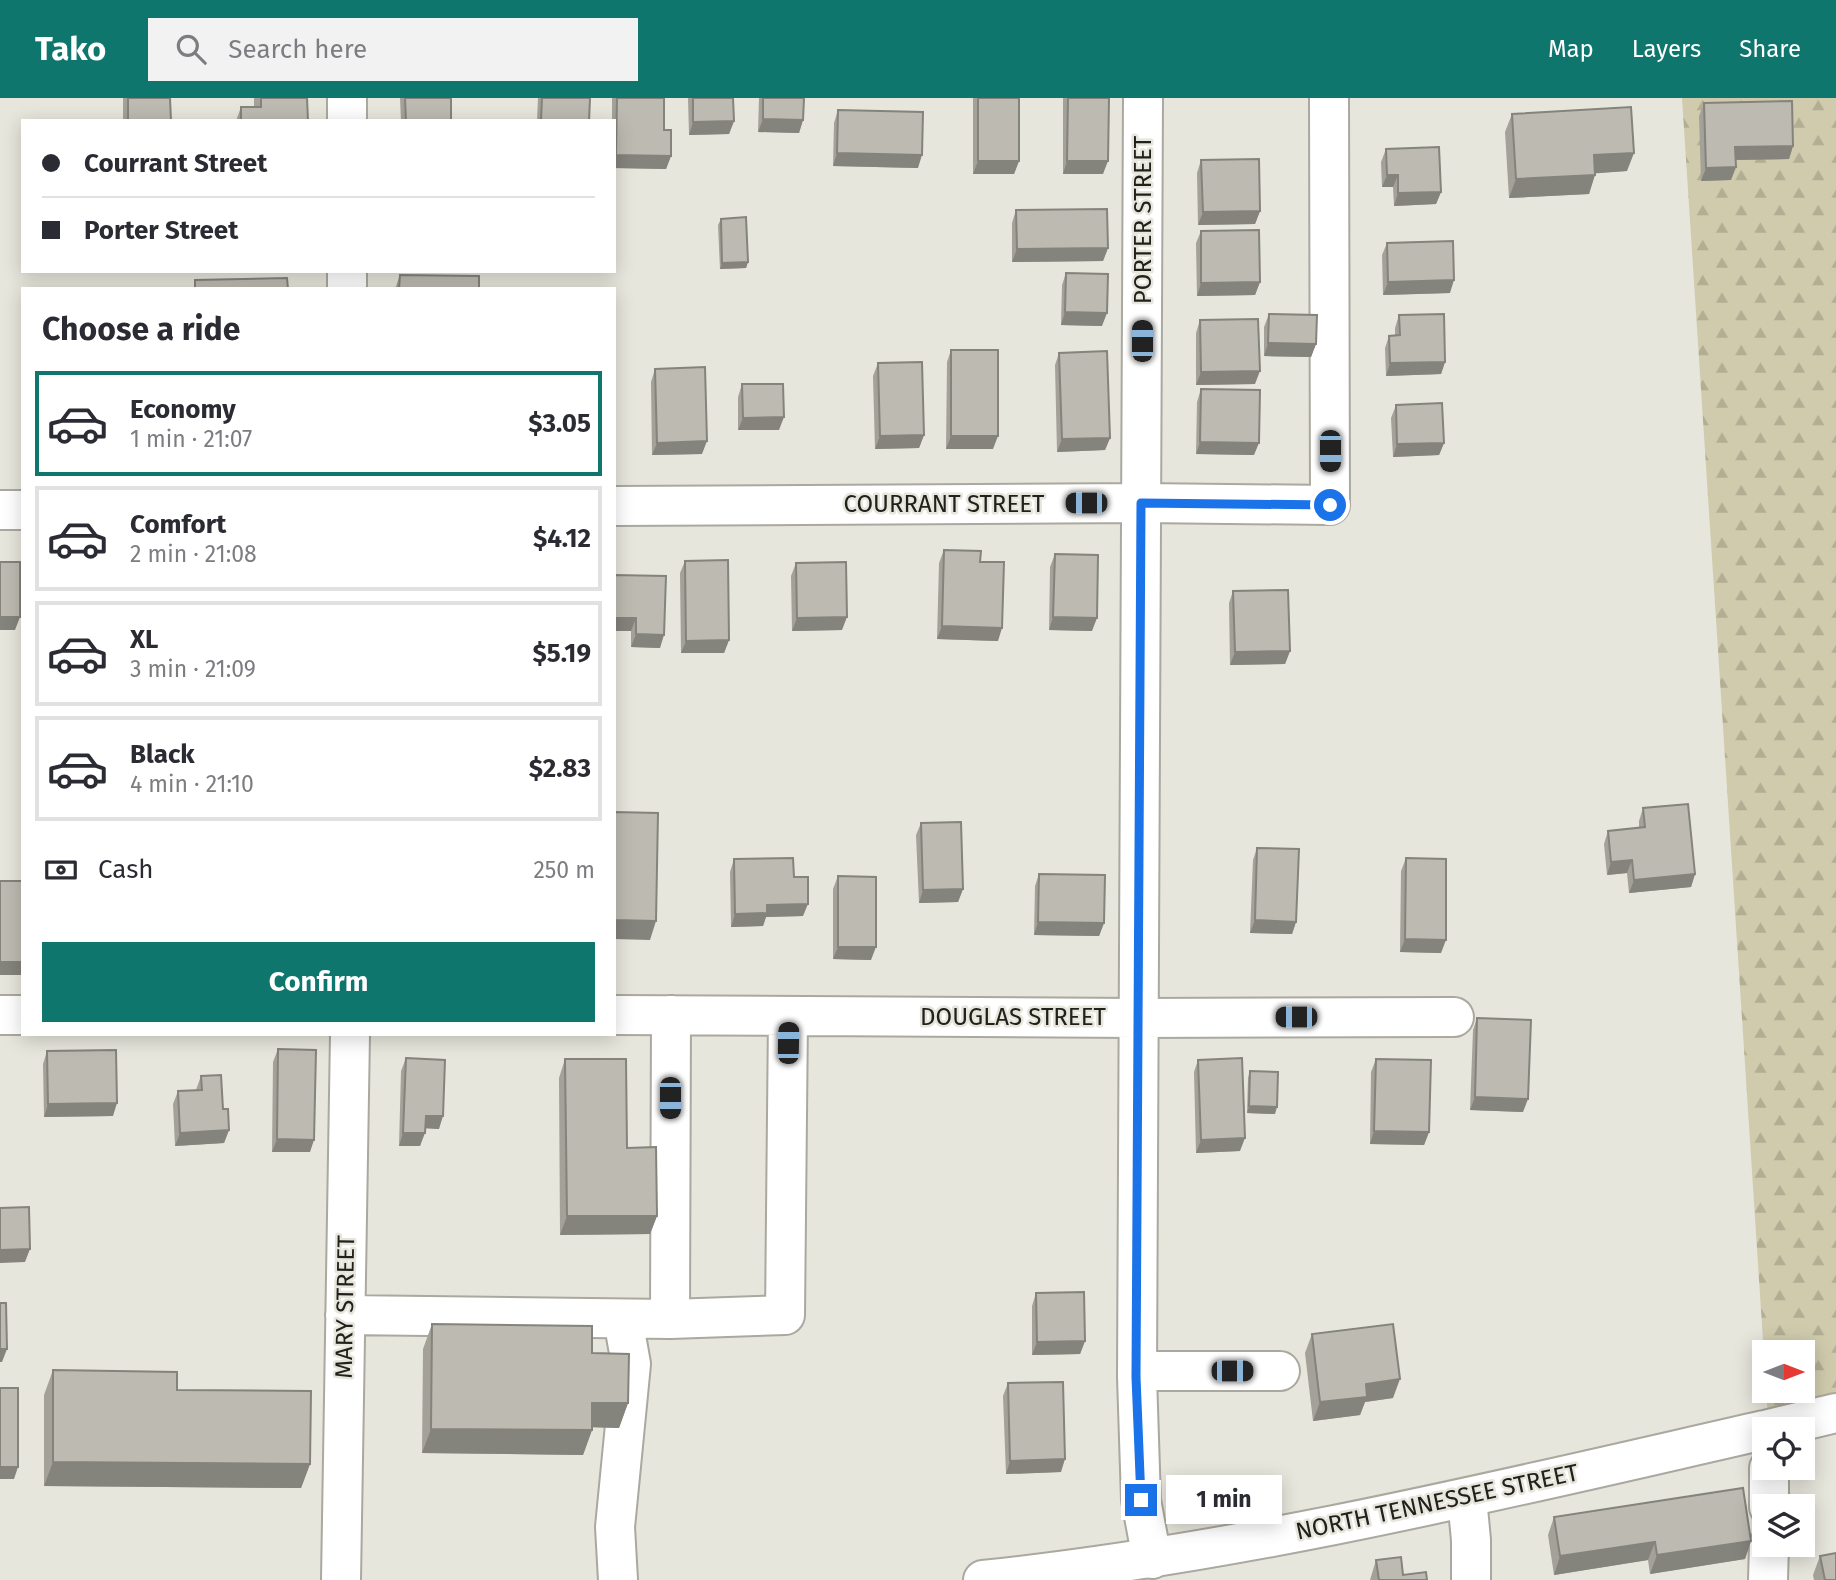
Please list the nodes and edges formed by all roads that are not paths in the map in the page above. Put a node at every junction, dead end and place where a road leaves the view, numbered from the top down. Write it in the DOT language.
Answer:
graph roads {
  1 [pos="347,98"];
  2 [pos="1143,98"];
  3 [pos="1329,98"];
  4 [pos="347,119"];
  5 [pos="1141,503"];
  6 [pos="616,506"];
  7 [pos="0,510"];
  8 [pos="21,510"];
  9 [pos="0,1015"];
  10 [pos="21,1015"];
  11 [pos="616,1015"];
  12 [pos="671,1015"];
  13 [pos="788,1016"];
  14 [pos="1454,1017"];
  15 [pos="1138,1018"];
  16 [pos="350,1036"];
  17 [pos="345,1315"];
  18 [pos="623,1319"];
  19 [pos="670,1319"];
  20 [pos="1136,1371"];
  21 [pos="1280,1371"];
  22 [pos="1836,1413"];
  23 [pos="1815,1418"];
  24 [pos="1752,1433"];
  25 [pos="1467,1498"];
  26 [pos="1769,1557"];
  27 [pos="1152,1559"];
  28 [pos="341,1580"];
  29 [pos="618,1580"];
  30 [pos="983,1580"];
  31 [pos="1471,1580"];
  32 [pos="1768,1580"];
  1 -- 4 [label="street"];
  2 -- 5 [label="street, PORTER STREET"];
  3 -- 5 [label="street, COURRANT STREET"];
  5 -- 6 [label="street, COURRANT STREET"];
  5 -- 15 [label="street, PORTER STREET"];
  7 -- 8 [label="street"];
  9 -- 10 [label="street"];
  11 -- 12 [label="street, DOUGLAS STREET"];
  12 -- 13 [label="street, DOUGLAS STREET"];
  12 -- 19 [label="street"];
  13 -- 15 [label="street, DOUGLAS STREET"];
  13 -- 19 [label="street"];
  14 -- 15 [label="street, DOUGLAS STREET"];
  15 -- 20 [label="street, PORTER STREET"];
  16 -- 17 [label="street, MARY STREET"];
  17 -- 18 [label="street"];
  17 -- 28 [label="street, MARY STREET"];
  18 -- 19 [label="street"];
  18 -- 29 [label="street"];
  20 -- 21 [label="street"];
  20 -- 27 [label="street, PORTER STREET"];
  22 -- 23 [label="street, NORTH TENNESSEE STREET"];
  24 -- 25 [label="street, NORTH TENNESSEE STREET"];
  25 -- 27 [label="street, NORTH TENNESSEE STREET"];
  25 -- 31 [label="street"];
  26 -- 32 [label="street"];
  27 -- 30 [label="street, NORTH TENNESSEE STREET"];
}
